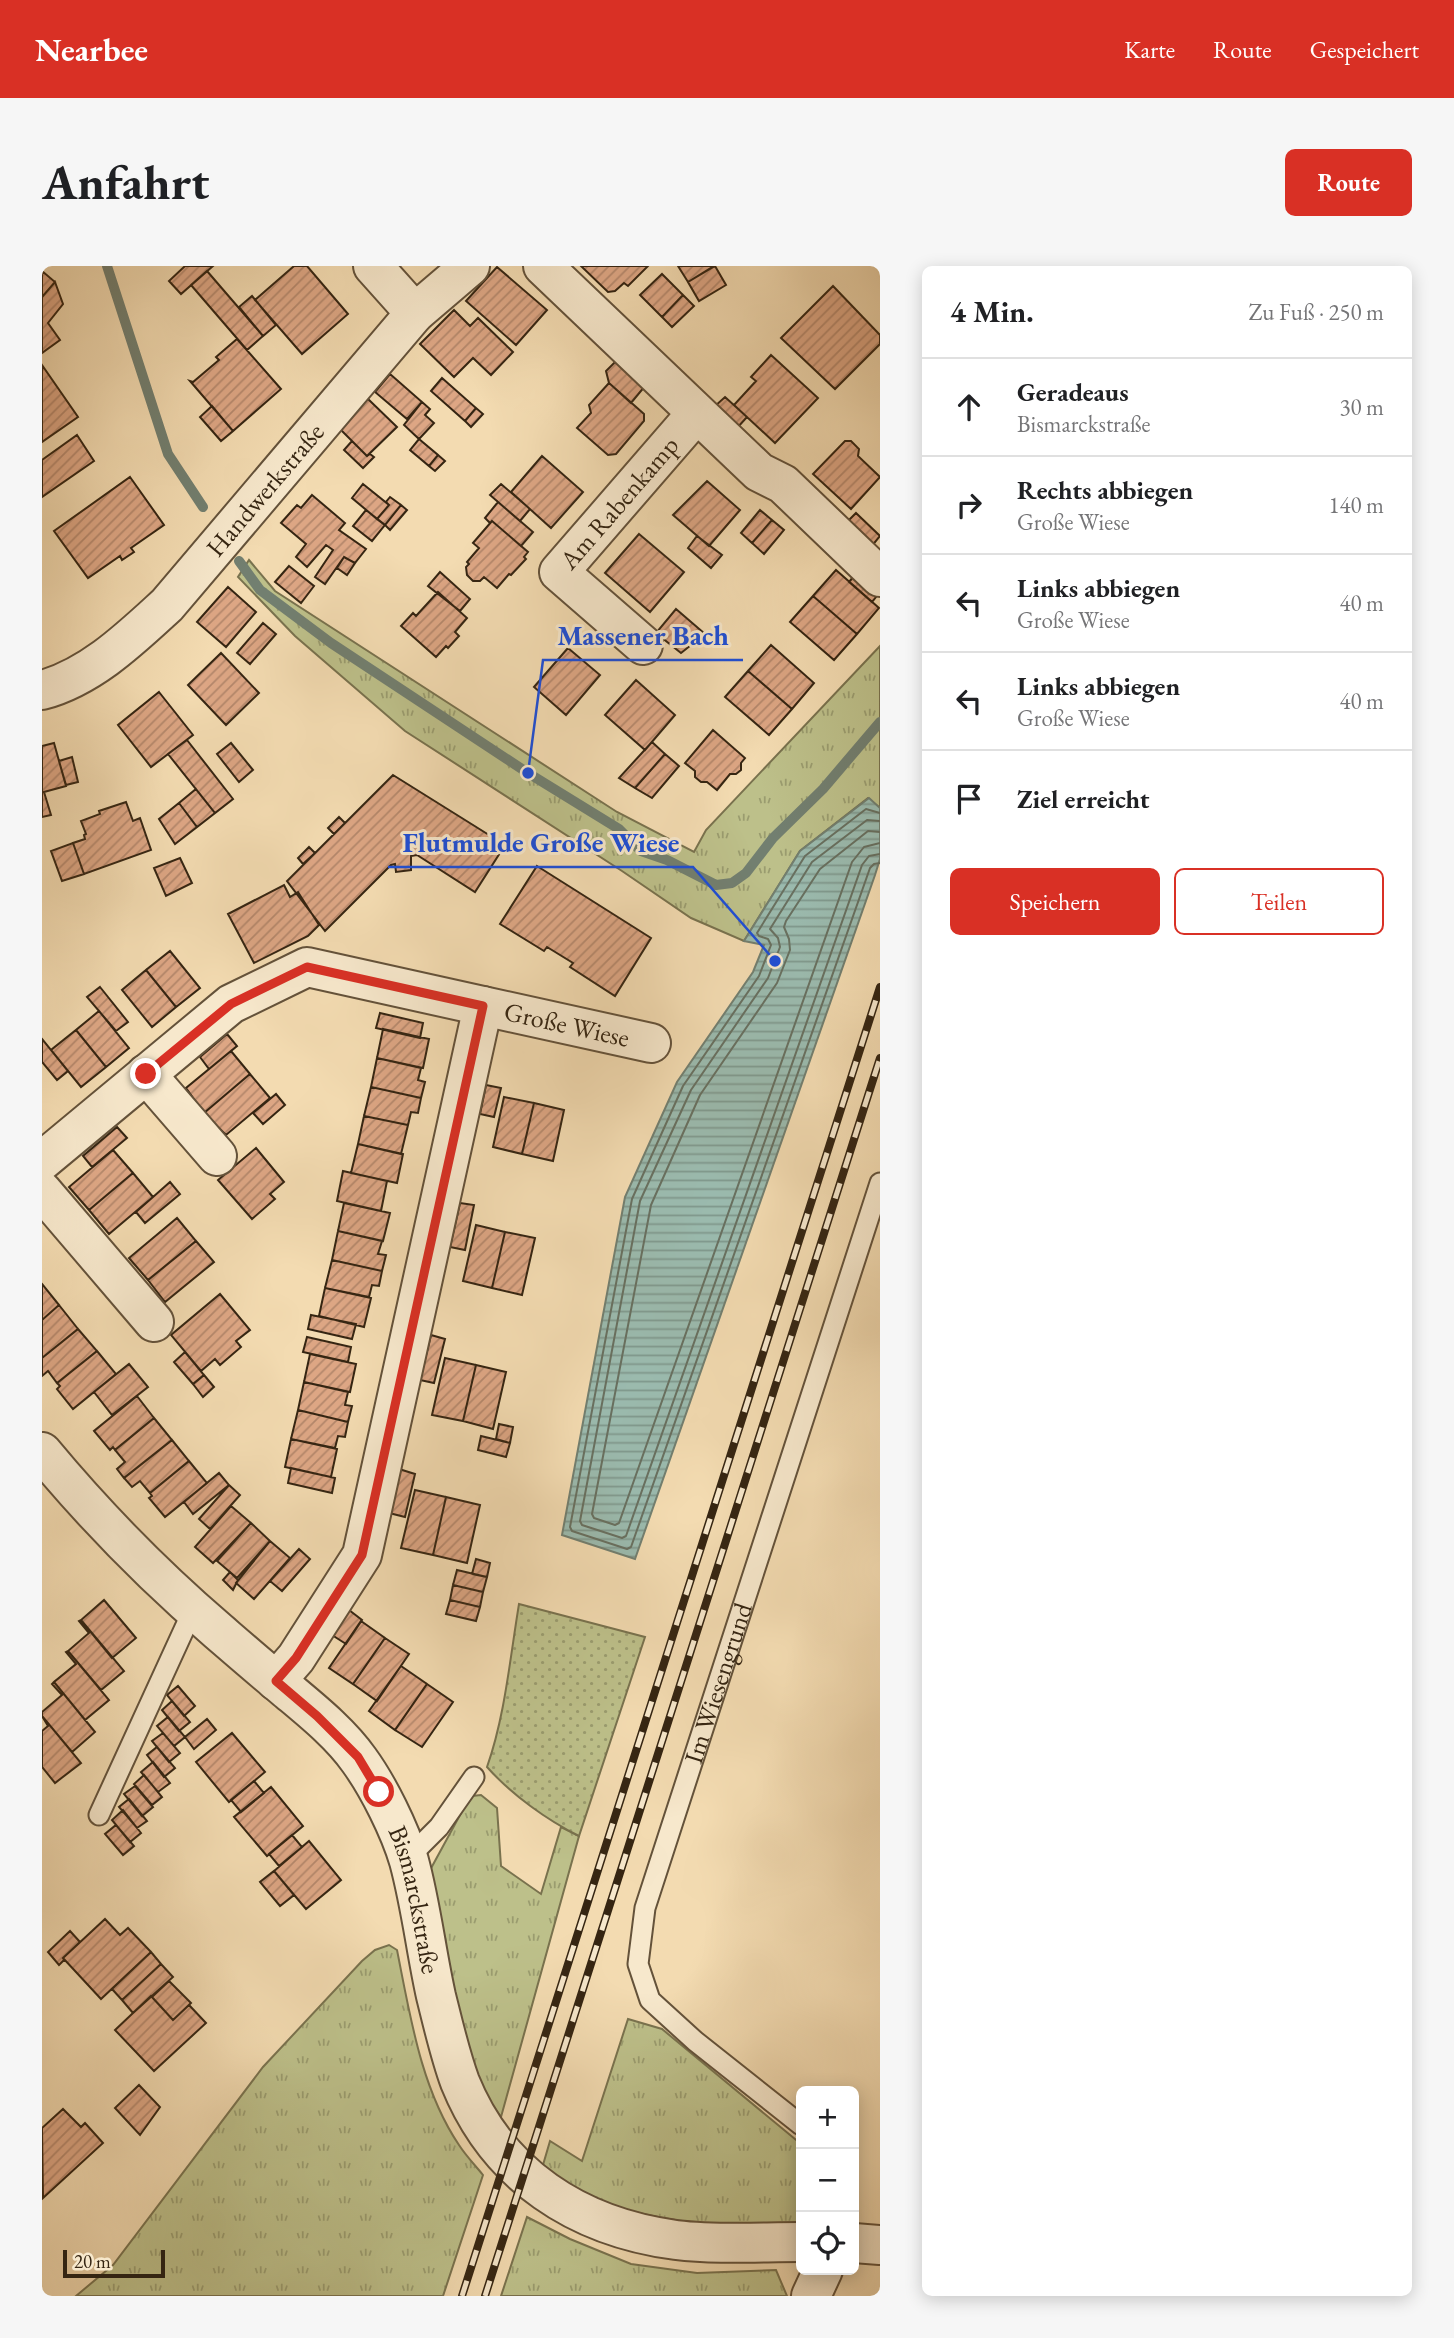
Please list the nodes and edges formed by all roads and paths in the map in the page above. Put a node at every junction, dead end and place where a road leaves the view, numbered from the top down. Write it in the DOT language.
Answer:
graph roads {
  1 [pos="373,266"];
  2 [pos="470,266"];
  3 [pos="543,266"];
  4 [pos="415,313"];
  5 [pos="696,414"];
  6 [pos="880,577"];
  7 [pos="643,645"];
  8 [pos="42,690"];
  9 [pos="483,1006"];
  10 [pos="651,1043"];
  11 [pos="146,1074"];
  12 [pos="217,1156"];
  13 [pos="42,1161"];
  14 [pos="880,1183"];
  15 [pos="42,1191"];
  16 [pos="154,1322"];
  17 [pos="47,1473"];
  18 [pos="193,1610"];
  19 [pos="276,1681"];
  20 [pos="474,1777"];
  21 [pos="99,1815"];
  22 [pos="408,1858"];
  23 [pos="796,2121"];
  24 [pos="796,2242"];
  25 [pos="859,2243"];
  26 [pos="880,2245"];
  27 [pos="821,2275"];
  28 [pos="811,2296"];
  1 -- 4 [label="street"];
  2 -- 4 [label="street, Handwerkstraße"];
  3 -- 5 [label="street, Am Rabenkamp"];
  4 -- 8 [label="street, Handwerkstraße"];
  5 -- 6 [label="street, Am Rabenkamp"];
  5 -- 7 [label="street, Am Rabenkamp"];
  9 -- 10 [label="street, Große Wiese"];
  9 -- 11 [label="street, Große Wiese"];
  9 -- 19 [label="street, Große Wiese"];
  11 -- 12 [label="street"];
  11 -- 13 [label="street, Große Wiese"];
  14 -- 23 [label="lane, Im Wiesengrund"];
  15 -- 16 [label="street"];
  17 -- 18 [label="street, Bismarckstraße"];
  18 -- 19 [label="street, Bismarckstraße"];
  18 -- 21 [label="lane"];
  19 -- 22 [label="street, Bismarckstraße"];
  20 -- 22 [label="lane"];
  22 -- 24 [label="street, Bismarckstraße"];
  25 -- 26 [label="street"];
  27 -- 28 [label="street"];
}
